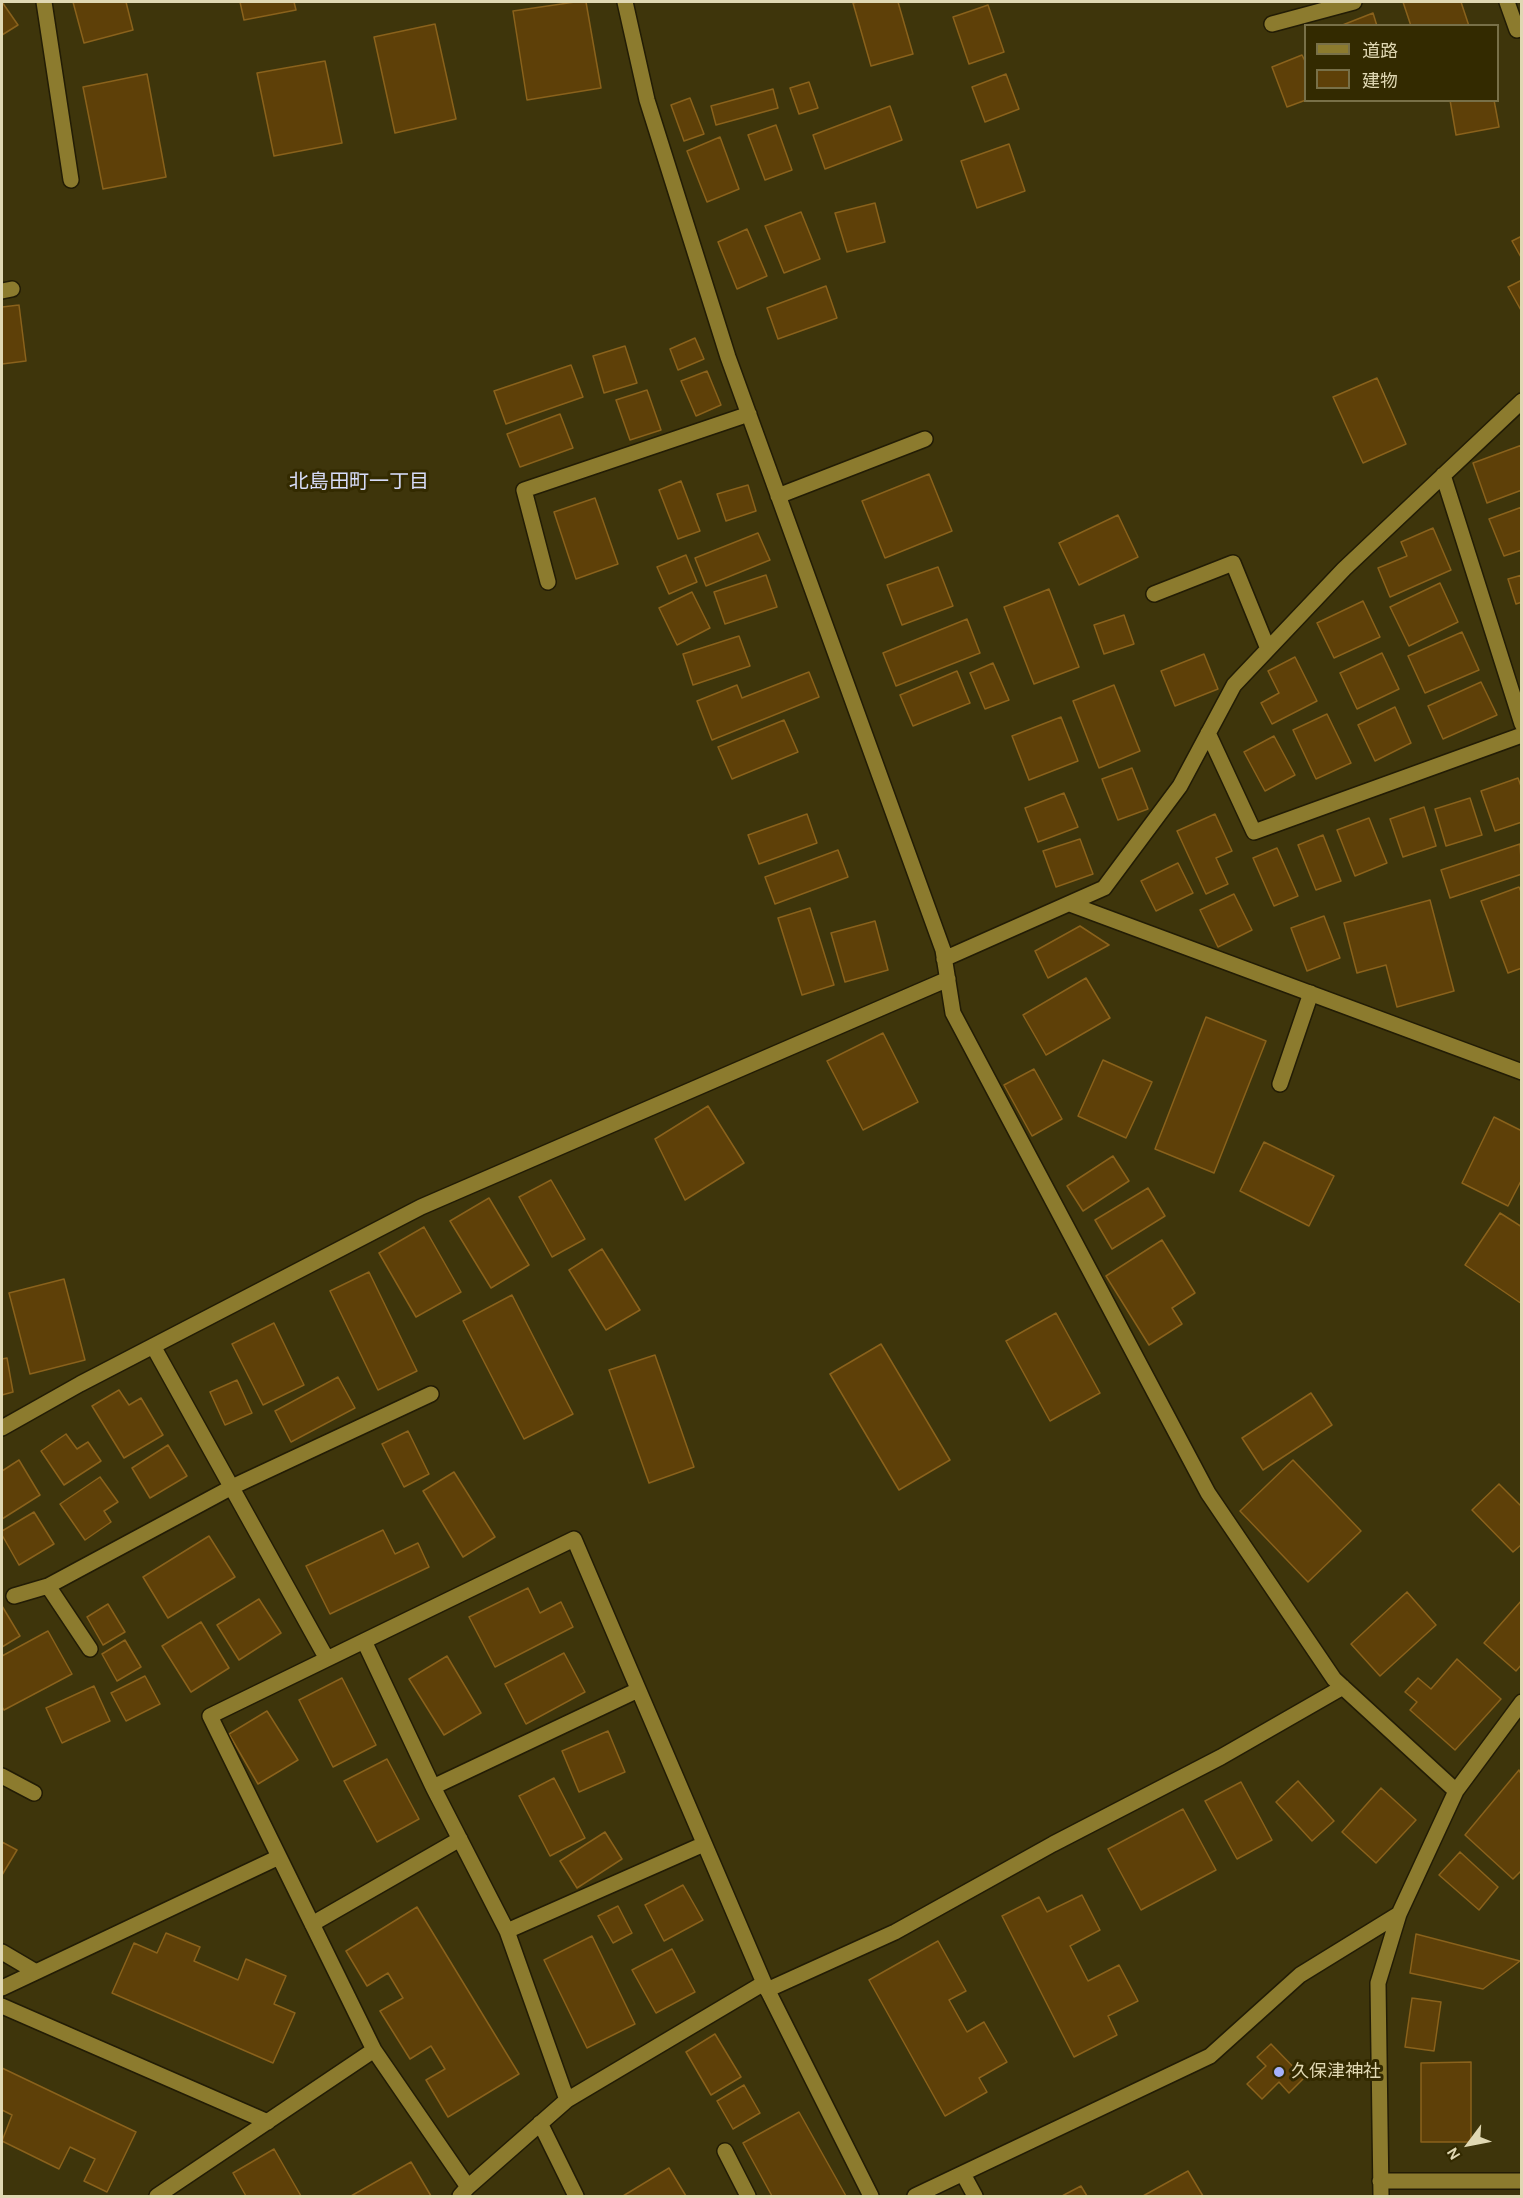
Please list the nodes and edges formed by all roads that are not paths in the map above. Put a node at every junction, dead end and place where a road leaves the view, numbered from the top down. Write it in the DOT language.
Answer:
graph roads {
  1 [pos="44,2"];
  2 [pos="625,2"];
  3 [pos="1354,2"];
  4 [pos="1507,2"];
  5 [pos="1272,24"];
  6 [pos="1517,30"];
  7 [pos="71,180"];
  8 [pos="1521,401"];
  9 [pos="749,414"];
  10 [pos="925,439"];
  11 [pos="1443,475"];
  12 [pos="778,496"];
  13 [pos="548,582"];
  14 [pos="1154,594"];
  15 [pos="1268,649"];
  16 [pos="1521,724"];
  17 [pos="1208,733"];
  18 [pos="1521,735"];
  19 [pos="1070,904"];
  20 [pos="944,959"];
  21 [pos="948,979"];
  22 [pos="1311,993"];
  23 [pos="1521,1072"];
  24 [pos="1280,1084"];
  25 [pos="153,1346"];
  26 [pos="431,1394"];
  27 [pos="2,1428"];
  28 [pos="232,1487"];
  29 [pos="48,1586"];
  30 [pos="14,1596"];
  31 [pos="364,1641"];
  32 [pos="90,1649"];
  33 [pos="327,1659"];
  34 [pos="1344,1687"];
  35 [pos="638,1690"];
  36 [pos="1519,1712"];
  37 [pos="2,1776"];
  38 [pos="433,1786"];
  39 [pos="1456,1791"];
  40 [pos="34,1793"];
  41 [pos="460,1839"];
  42 [pos="704,1844"];
  43 [pos="279,1857"];
  44 [pos="1399,1914"];
  45 [pos="312,1924"];
  46 [pos="507,1931"];
  47 [pos="2,1952"];
  48 [pos="36,1972"];
  49 [pos="765,1987"];
  50 [pos="2,1988"];
  51 [pos="2,2006"];
  52 [pos="374,2050"];
  53 [pos="567,2100"];
  54 [pos="268,2122"];
  55 [pos="540,2123"];
  56 [pos="725,2151"];
  57 [pos="963,2174"];
  58 [pos="1521,2181"];
  59 [pos="1381,2189"];
  60 [pos="464,2192"];
  61 [pos="157,2196"];
  62 [pos="576,2196"];
  63 [pos="748,2196"];
  64 [pos="871,2196"];
  65 [pos="915,2196"];
  66 [pos="975,2196"];
  1 -- 7 [label="street"];
  2 -- 9 [label="street"];
  3 -- 5 [label="street"];
  4 -- 6 [label="street"];
  8 -- 11 [label="street"];
  9 -- 12 [label="street"];
  9 -- 13 [label="street"];
  10 -- 12 [label="street"];
  11 -- 15 [label="street"];
  11 -- 16 [label="street"];
  12 -- 20 [label="street"];
  14 -- 15 [label="street"];
  15 -- 17 [label="street"];
  17 -- 18 [label="street"];
  17 -- 19 [label="street"];
  19 -- 20 [label="street"];
  19 -- 22 [label="street"];
  20 -- 21 [label="street"];
  21 -- 25 [label="street"];
  21 -- 34 [label="street"];
  22 -- 23 [label="street"];
  22 -- 24 [label="street"];
  25 -- 27 [label="street"];
  25 -- 28 [label="street"];
  26 -- 28 [label="street"];
  28 -- 29 [label="street"];
  28 -- 33 [label="street"];
  29 -- 30 [label="street"];
  29 -- 32 [label="street"];
  31 -- 33 [label="street"];
  31 -- 35 [label="street"];
  31 -- 38 [label="street"];
  33 -- 43 [label="street"];
  34 -- 39 [label="street"];
  34 -- 49 [label="street"];
  35 -- 38 [label="street"];
  35 -- 42 [label="street"];
  36 -- 39 [label="street"];
  37 -- 40 [label="street"];
  38 -- 41 [label="street"];
  39 -- 44 [label="street"];
  41 -- 45 [label="street"];
  41 -- 46 [label="street"];
  42 -- 46 [label="street"];
  42 -- 49 [label="street"];
  43 -- 45 [label="street"];
  43 -- 48 [label="street"];
  44 -- 57 [label="street"];
  44 -- 59 [label="street"];
  45 -- 52 [label="street"];
  46 -- 53 [label="street"];
  47 -- 48 [label="street"];
  48 -- 50 [label="street"];
  49 -- 53 [label="street"];
  49 -- 64 [label="street"];
  51 -- 54 [label="street"];
  52 -- 54 [label="street"];
  52 -- 60 [label="street"];
  53 -- 55 [label="street"];
  54 -- 61 [label="street"];
  55 -- 60 [label="street"];
  55 -- 62 [label="street"];
  56 -- 63 [label="street"];
  57 -- 65 [label="street"];
  57 -- 66 [label="street"];
  58 -- 59 [label="street"];
}
